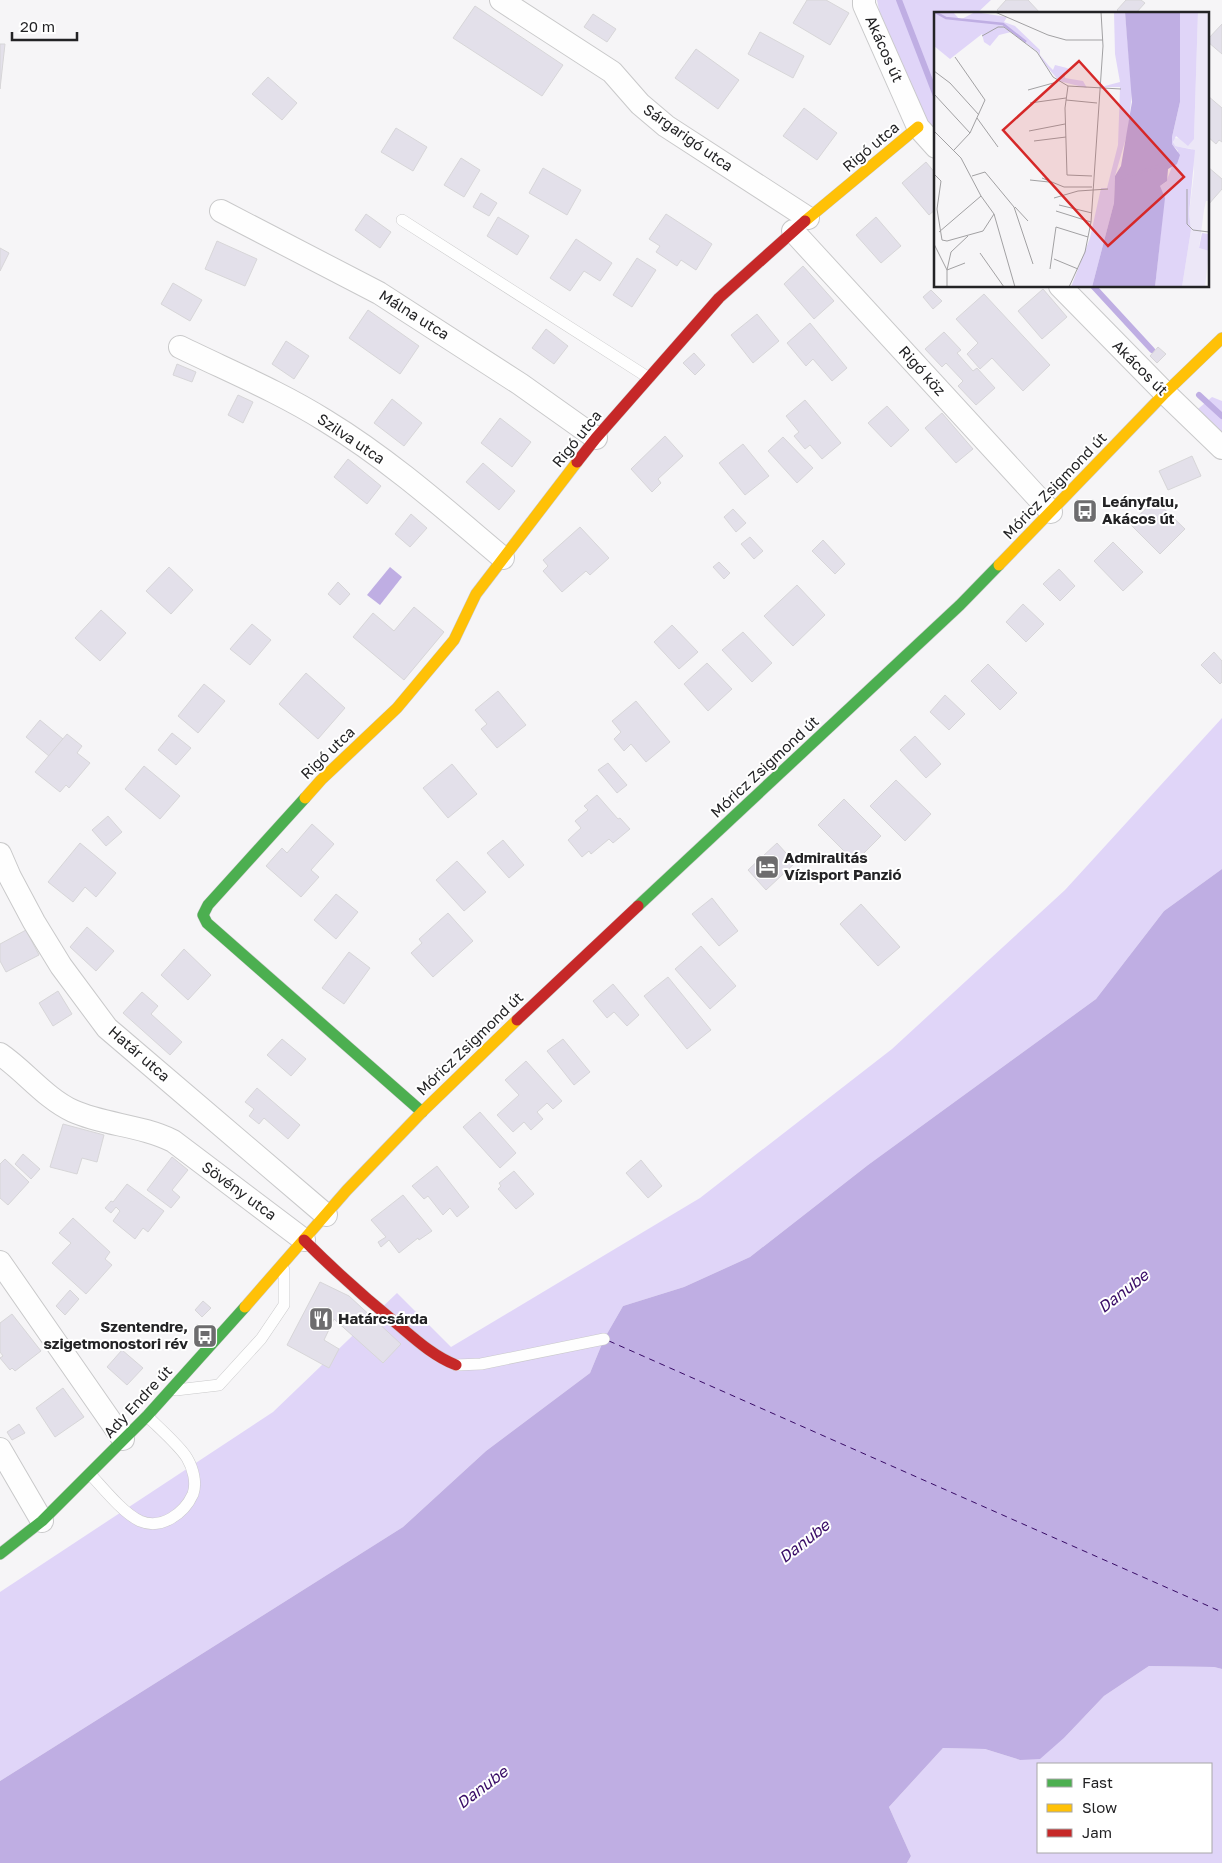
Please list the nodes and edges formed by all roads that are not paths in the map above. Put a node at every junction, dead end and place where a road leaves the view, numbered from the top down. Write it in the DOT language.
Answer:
graph roads {
  1 [pos="501,0"];
  2 [pos="862,2"];
  3 [pos="918,127"];
  4 [pos="934,145"];
  5 [pos="221,211"];
  6 [pos="402,220"];
  7 [pos="800,225"];
  8 [pos="1062,288"];
  9 [pos="1222,338"];
  10 [pos="180,347"];
  11 [pos="649,378"];
  12 [pos="1165,393"];
  13 [pos="596,438"];
  14 [pos="1222,448"];
  15 [pos="1051,512"];
  16 [pos="503,558"];
  17 [pos="0,854"];
  18 [pos="0,1054"];
  19 [pos="422,1112"];
  20 [pos="326,1215"];
  21 [pos="304,1240"];
  22 [pos="0,1262"];
  23 [pos="284,1263"];
  24 [pos="604,1339"];
  25 [pos="456,1365"];
  26 [pos="170,1390"];
  27 [pos="147,1416"];
  28 [pos="124,1439"];
  29 [pos="0,1449"];
  30 [pos="90,1474"];
  31 [pos="42,1521"];
  32 [pos="0,1554"];
  1 -- 7 [label="street, Sárgarigó utca"];
  2 -- 3 [label="street, Akácos út"];
  3 -- 4 [label="street, Akácos út"];
  3 -- 7 [label="main road, Rigó utca"];
  5 -- 13 [label="street, Málna utca"];
  6 -- 11 [label="lane"];
  7 -- 11 [label="main road, Rigó utca"];
  7 -- 15 [label="street, Rigó köz"];
  8 -- 12 [label="street, Akácos út"];
  9 -- 12 [label="main road, Móricz Zsigmond út"];
  10 -- 16 [label="street, Szilva utca"];
  11 -- 13 [label="main road, Rigó utca"];
  12 -- 14 [label="street, Akácos út"];
  12 -- 15 [label="main road, Móricz Zsigmond út"];
  13 -- 16 [label="main road, Rigó utca"];
  15 -- 19 [label="main road, Móricz Zsigmond út"];
  16 -- 19 [label="main road, Rigó utca"];
  17 -- 20 [label="street, Határ utca"];
  18 -- 21 [label="street, Sövény utca"];
  19 -- 20 [label="main road, Móricz Zsigmond út"];
  20 -- 21 [label="main road, Ady Endre út"];
  21 -- 23 [label="main road, Ady Endre út"];
  21 -- 25 [label="main road, Sövény utca"];
  22 -- 28 [label="street"];
  23 -- 26 [label="main road, Ady Endre út"];
  23 -- 26 [label="lane"];
  24 -- 25 [label="lane"];
  26 -- 27 [label="main road, Ady Endre út"];
  27 -- 28 [label="main road, Ady Endre út"];
  27 -- 30 [label="lane"];
  28 -- 30 [label="main road, Ady Endre út"];
  29 -- 31 [label="street"];
  30 -- 31 [label="main road, Ady Endre út"];
  31 -- 32 [label="main road, Ady Endre út"];
}
